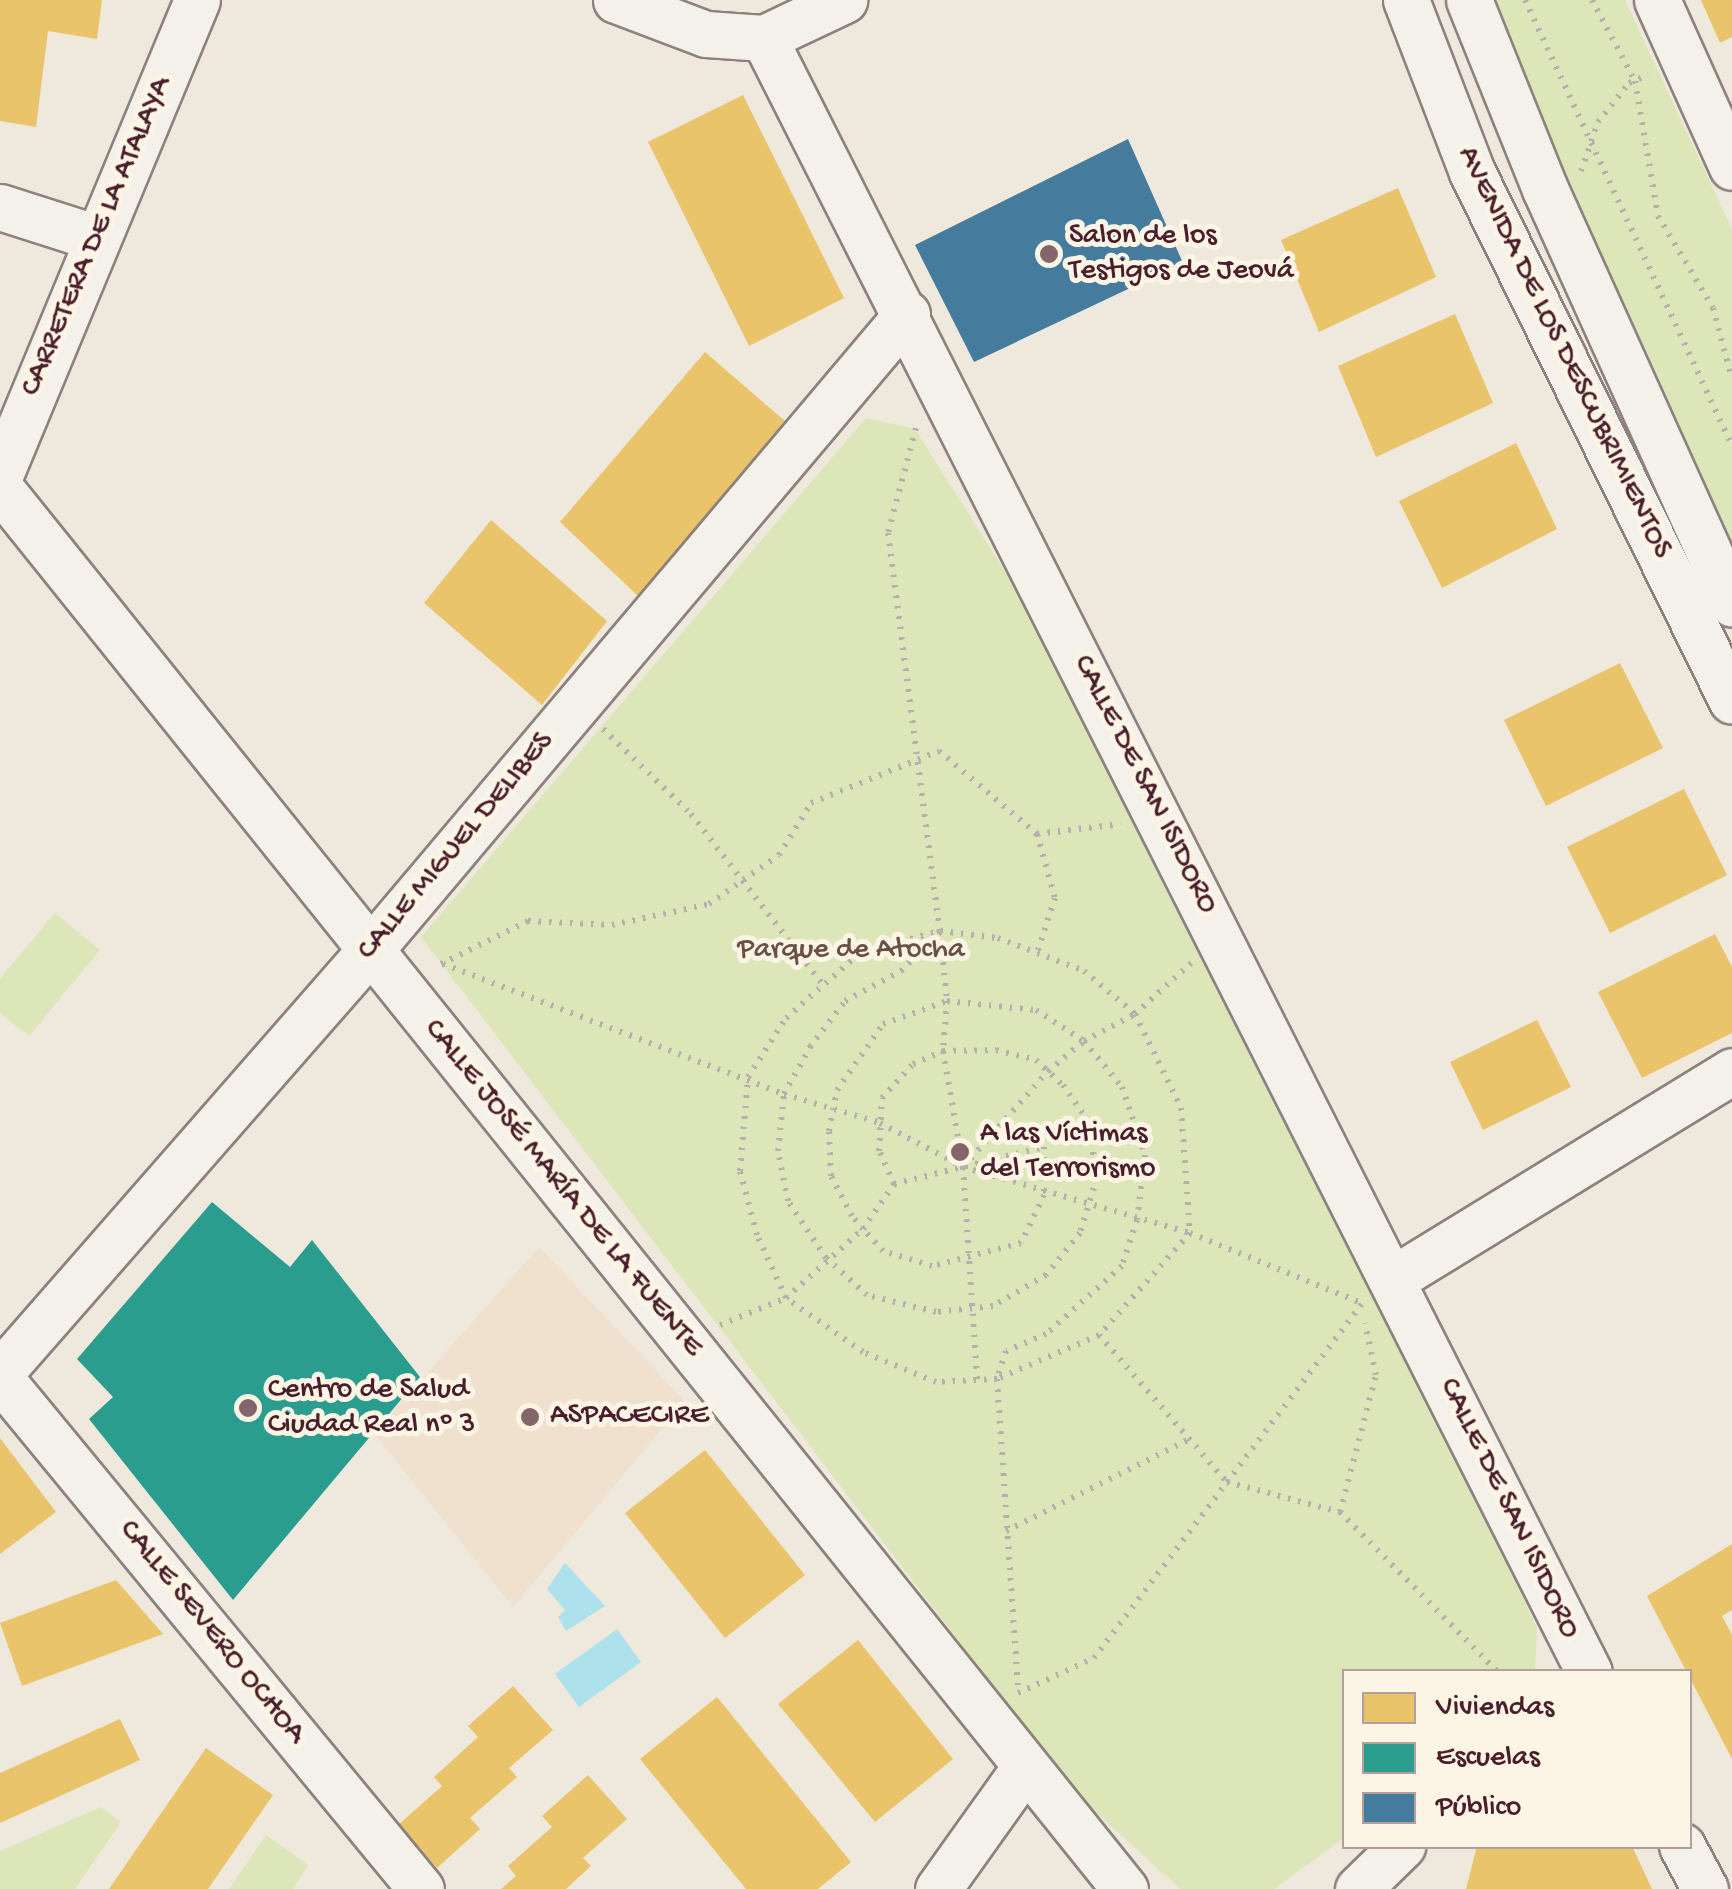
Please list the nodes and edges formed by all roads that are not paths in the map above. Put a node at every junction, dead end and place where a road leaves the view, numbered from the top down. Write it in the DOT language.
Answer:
graph roads {
  1 [pos="197,0"];
  2 [pos="616,0"];
  3 [pos="844,0"];
  4 [pos="1406,0"];
  5 [pos="1469,0"];
  6 [pos="1658,0"];
  7 [pos="713,17"];
  8 [pos="764,38"];
  9 [pos="1732,167"];
  10 [pos="0,207"];
  11 [pos="97,238"];
  12 [pos="907,314"];
  13 [pos="0,474"];
  14 [pos="0,488"];
  15 [pos="1732,604"];
  16 [pos="1732,702"];
  17 [pos="371,950"];
  18 [pos="1732,1071"];
  19 [pos="1377,1291"];
  20 [pos="0,1376"];
  21 [pos="1586,1669"];
  22 [pos="1024,1767"];
  23 [pos="1399,1849"];
  24 [pos="1684,1849"];
  25 [pos="421,1889"];
  26 [pos="938,1889"];
  27 [pos="1125,1889"];
  28 [pos="1358,1889"];
  29 [pos="1704,1889"];
  1 -- 11 [label="street, CARRETERA DE LA ATALAYA"];
  2 -- 7 [label="street"];
  3 -- 8 [label="street"];
  4 -- 16 [label="street, AVENIDA DE LOS DESCUBRIMIENTOS"];
  5 -- 15 [label="street, AVENIDA DE LOS DESCUBRIMIENTOS"];
  6 -- 9 [label="street"];
  7 -- 8 [label="street"];
  8 -- 12 [label="street, CALLE DE SAN ISIDORO"];
  10 -- 11 [label="street"];
  11 -- 13 [label="street, CARRETERA DE LA ATALAYA"];
  12 -- 17 [label="street, CALLE MIGUEL DELIBES"];
  12 -- 19 [label="street, CALLE DE SAN ISIDORO"];
  14 -- 17 [label="street, CALLE JOSÉ MARÍA DE LA FUENTE"];
  17 -- 20 [label="street, CALLE MIGUEL DELIBES"];
  17 -- 22 [label="street, CALLE JOSÉ MARÍA DE LA FUENTE"];
  18 -- 19 [label="street"];
  19 -- 21 [label="street, CALLE DE SAN ISIDORO"];
  20 -- 25 [label="street, CALLE SEVERO OCHOA"];
  22 -- 26 [label="street"];
  22 -- 27 [label="street, CALLE JOSÉ MARÍA DE LA FUENTE"];
  23 -- 28 [label="street"];
  24 -- 29 [label="street"];
}
